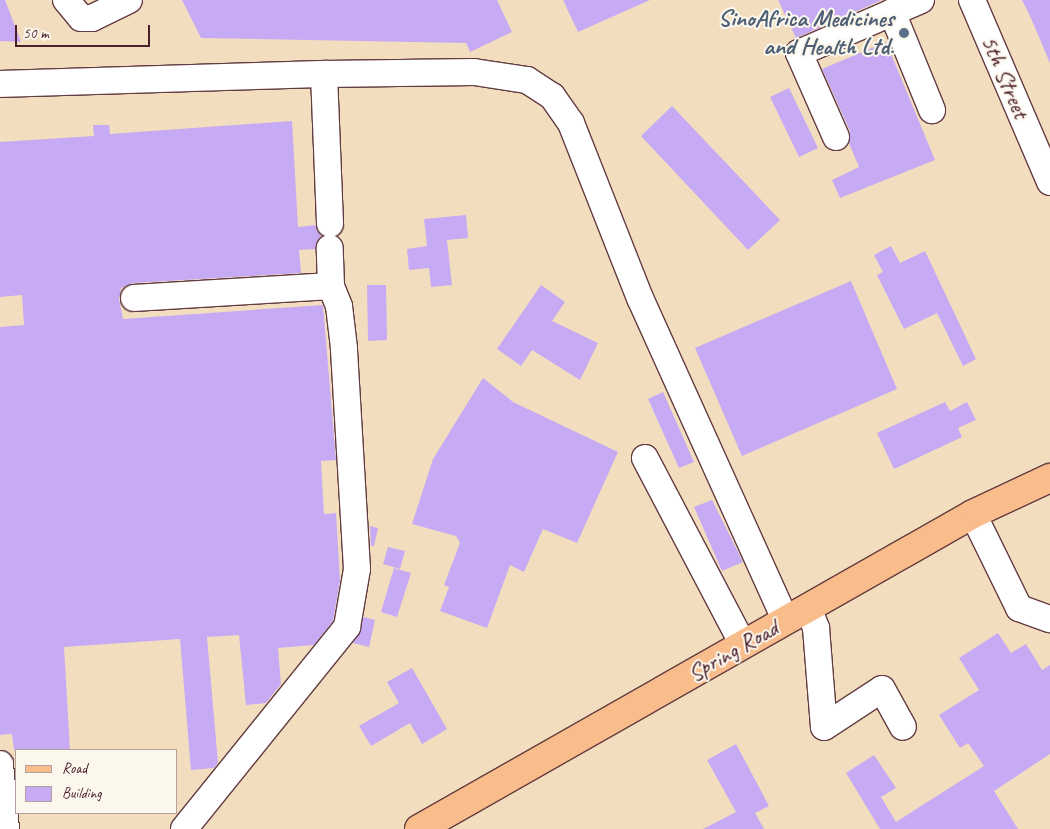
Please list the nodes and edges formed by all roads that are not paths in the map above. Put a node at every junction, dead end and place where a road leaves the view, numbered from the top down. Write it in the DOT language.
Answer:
graph roads {
  1 [pos="66,0"];
  2 [pos="129,0"];
  3 [pos="921,0"];
  4 [pos="972,0"];
  5 [pos="892,12"];
  6 [pos="324,74"];
  7 [pos="0,84"];
  8 [pos="932,110"];
  9 [pos="836,137"];
  10 [pos="1050,182"];
  11 [pos="330,286"];
  12 [pos="134,298"];
  13 [pos="645,458"];
  14 [pos="1050,478"];
  15 [pos="973,514"];
  16 [pos="797,614"];
  17 [pos="1050,619"];
  18 [pos="743,645"];
  19 [pos="903,727"];
  20 [pos="0,764"];
  21 [pos="6,829"];
  22 [pos="184,829"];
  23 [pos="419,829"];
  1 -- 2 [label="street"];
  3 -- 5 [label="street"];
  4 -- 10 [label="street, 5th Street"];
  5 -- 8 [label="street"];
  5 -- 9 [label="street"];
  6 -- 7 [label="street"];
  6 -- 11 [label="street"];
  6 -- 16 [label="street"];
  11 -- 12 [label="street"];
  11 -- 22 [label="street"];
  13 -- 18 [label="street"];
  14 -- 15 [label="main road, Spring Road"];
  15 -- 16 [label="main road, Spring Road"];
  15 -- 17 [label="street"];
  16 -- 18 [label="main road, Spring Road"];
  16 -- 19 [label="street"];
  18 -- 23 [label="main road, Spring Road"];
  20 -- 21 [label="street"];
}
